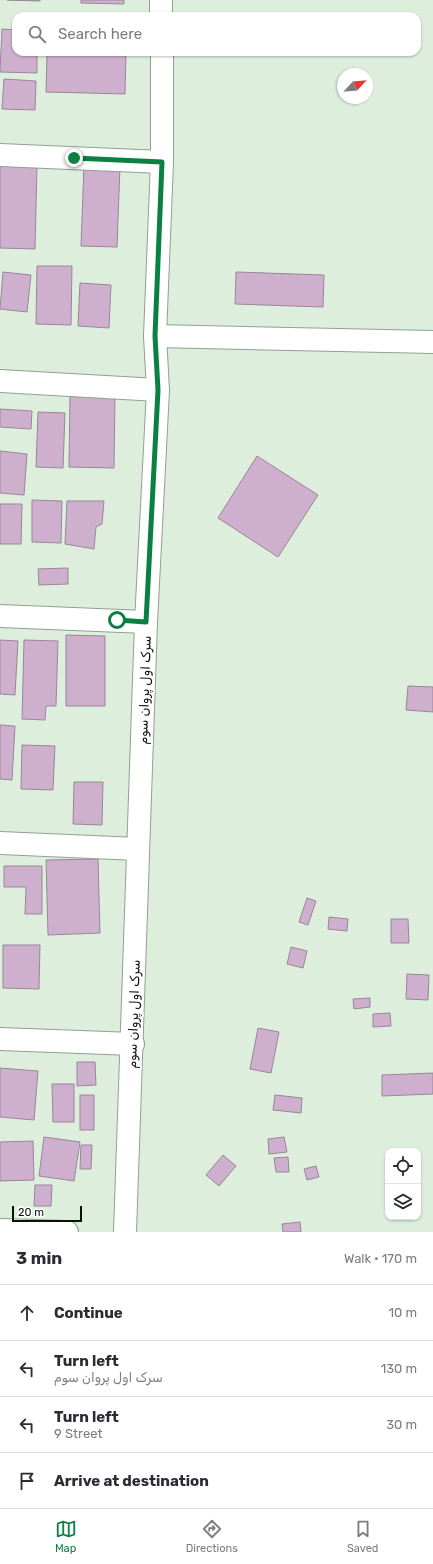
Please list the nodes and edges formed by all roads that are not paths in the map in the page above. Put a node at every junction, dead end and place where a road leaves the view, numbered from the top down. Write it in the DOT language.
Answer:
graph roads {
  1 [pos="161,0"];
  2 [pos="161,12"];
  3 [pos="162,56"];
  4 [pos="0,155"];
  5 [pos="162,162"];
  6 [pos="155,336"];
  7 [pos="433,342"];
  8 [pos="0,382"];
  9 [pos="158,390"];
  10 [pos="0,616"];
  11 [pos="146,622"];
  12 [pos="0,843"];
  13 [pos="138,849"];
  14 [pos="0,1039"];
  15 [pos="133,1044"];
  16 [pos="0,1230"];
  17 [pos="67,1232"];
  18 [pos="125,1232"];
  1 -- 2 [label="street"];
  3 -- 5 [label="street, سرک اول پروان سوم"];
  4 -- 5 [label="street"];
  5 -- 6 [label="street, سرک اول پروان سوم"];
  6 -- 7 [label="street"];
  6 -- 9 [label="street, سرک اول پروان سوم"];
  8 -- 9 [label="street"];
  9 -- 11 [label="street, سرک اول پروان سوم"];
  10 -- 11 [label="street"];
  11 -- 13 [label="street, سرک اول پروان سوم"];
  12 -- 13 [label="street"];
  13 -- 15 [label="street, سرک اول پروان سوم"];
  14 -- 15 [label="street"];
  15 -- 18 [label="street, سرک اول پروان سوم"];
  16 -- 17 [label="street"];
}
